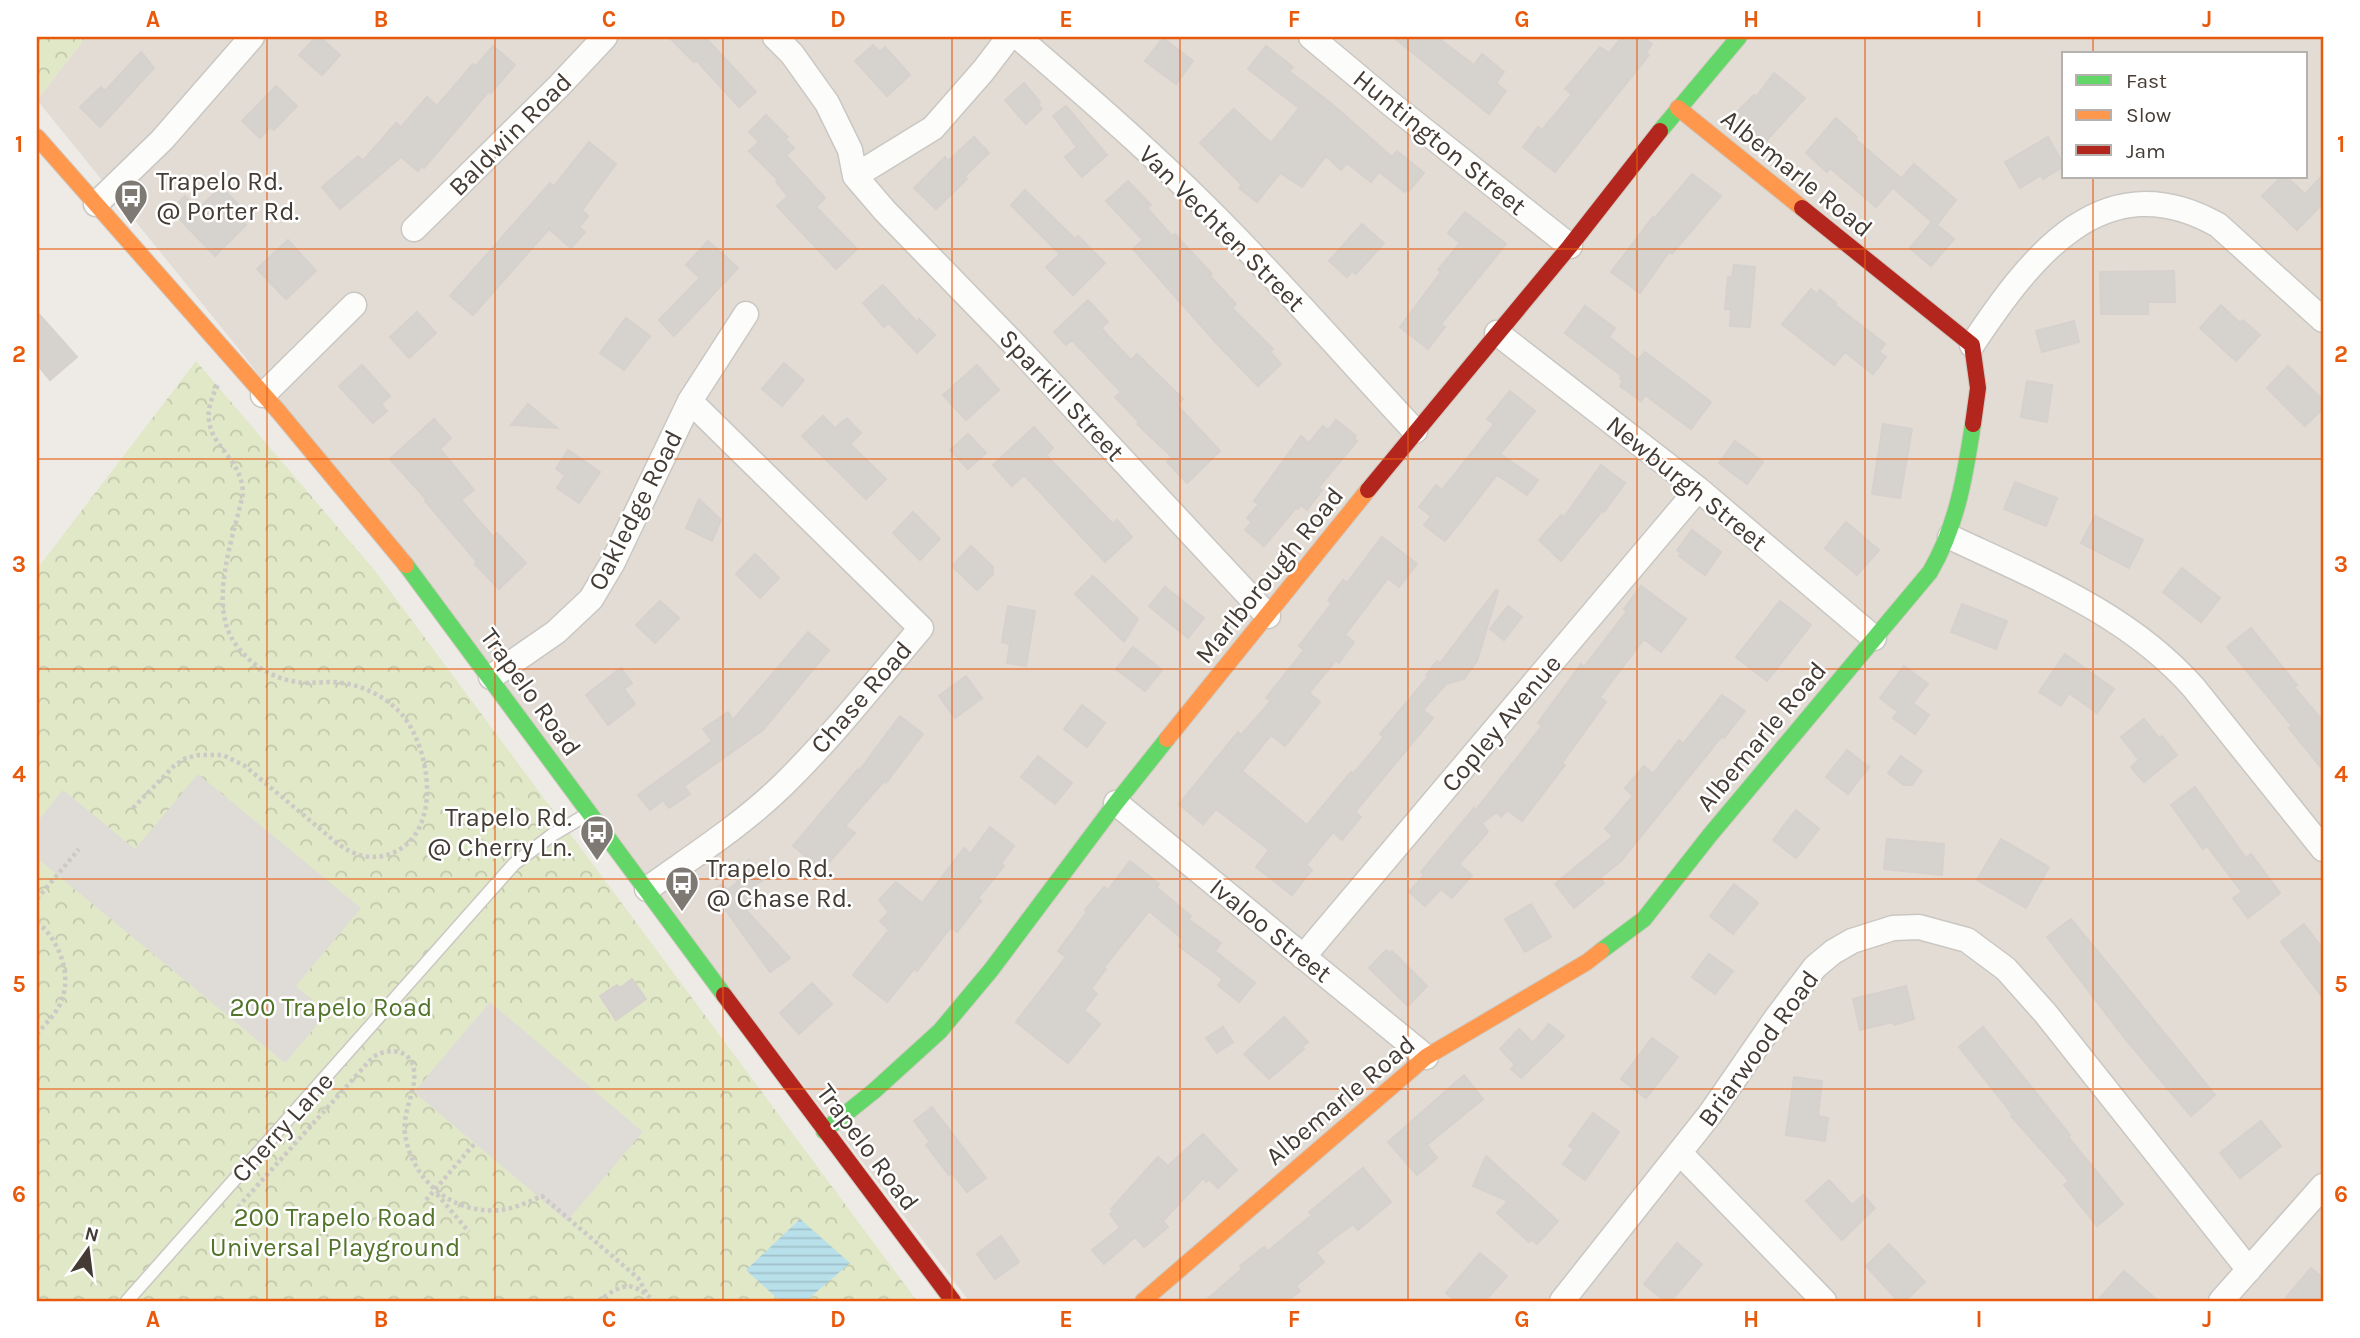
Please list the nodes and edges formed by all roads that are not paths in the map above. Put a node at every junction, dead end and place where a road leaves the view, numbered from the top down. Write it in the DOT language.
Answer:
graph roads {
  1 [pos="252,37"];
  2 [pos="605,37"];
  3 [pos="775,37"];
  4 [pos="1009,37"];
  5 [pos="1018,37"];
  6 [pos="1311,37"];
  7 [pos="1739,37"];
  8 [pos="1678,108"];
  9 [pos="37,137"];
  10 [pos="855,176"];
  11 [pos="96,204"];
  12 [pos="414,229"];
  13 [pos="1570,246"];
  14 [pos="354,305"];
  15 [pos="746,314"];
  16 [pos="2323,320"];
  17 [pos="1497,333"];
  18 [pos="1972,345"];
  19 [pos="263,395"];
  20 [pos="690,401"];
  21 [pos="1415,431"];
  22 [pos="1698,489"];
  23 [pos="1950,537"];
  24 [pos="1268,616"];
  25 [pos="1874,638"];
  26 [pos="491,677"];
  27 [pos="1116,803"];
  28 [pos="589,813"];
  29 [pos="2323,849"];
  30 [pos="647,889"];
  31 [pos="1303,957"];
  32 [pos="1426,1057"];
  33 [pos="824,1131"];
  34 [pos="1680,1153"];
  35 [pos="2323,1186"];
  36 [pos="2249,1270"];
  37 [pos="127,1301"];
  38 [pos="953,1301"];
  39 [pos="1143,1301"];
  40 [pos="1562,1301"];
  41 [pos="1824,1301"];
  42 [pos="2221,1301"];
  1 -- 11 [label="street"];
  2 -- 12 [label="street, Baldwin Road"];
  3 -- 10 [label="street"];
  4 -- 10 [label="street"];
  5 -- 21 [label="street, Van Vechten Street"];
  6 -- 13 [label="street, Huntington Street"];
  7 -- 8 [label="street, Marlborough Road"];
  8 -- 13 [label="street, Marlborough Road"];
  8 -- 18 [label="street, Albemarle Road"];
  9 -- 11 [label="street, Trapelo Road"];
  10 -- 24 [label="street, Sparkill Street"];
  11 -- 19 [label="street, Trapelo Road"];
  13 -- 17 [label="street, Marlborough Road"];
  14 -- 19 [label="street"];
  15 -- 20 [label="street, Oakledge Road"];
  16 -- 18 [label="street"];
  17 -- 21 [label="street, Marlborough Road"];
  17 -- 22 [label="street, Newburgh Street"];
  18 -- 23 [label="street, Albemarle Road"];
  19 -- 26 [label="street, Trapelo Road"];
  20 -- 26 [label="street, Oakledge Road"];
  20 -- 30 [label="street, Chase Road"];
  21 -- 24 [label="street, Marlborough Road"];
  22 -- 25 [label="street, Newburgh Street"];
  22 -- 31 [label="street, Copley Avenue"];
  23 -- 25 [label="street, Albemarle Road"];
  23 -- 29 [label="street"];
  24 -- 27 [label="street, Marlborough Road"];
  25 -- 32 [label="street, Albemarle Road"];
  26 -- 28 [label="street, Trapelo Road"];
  27 -- 31 [label="street, Ivaloo Street"];
  27 -- 33 [label="street, Marlborough Road"];
  28 -- 30 [label="street, Trapelo Road"];
  28 -- 37 [label="lane, Cherry Lane"];
  30 -- 33 [label="street, Trapelo Road"];
  31 -- 32 [label="street, Ivaloo Street"];
  32 -- 39 [label="street, Albemarle Road"];
  33 -- 38 [label="street, Trapelo Road"];
  34 -- 36 [label="street, Briarwood Road"];
  34 -- 40 [label="street, Briarwood Road"];
  34 -- 41 [label="street"];
  35 -- 36 [label="street"];
  36 -- 42 [label="street"];
}
